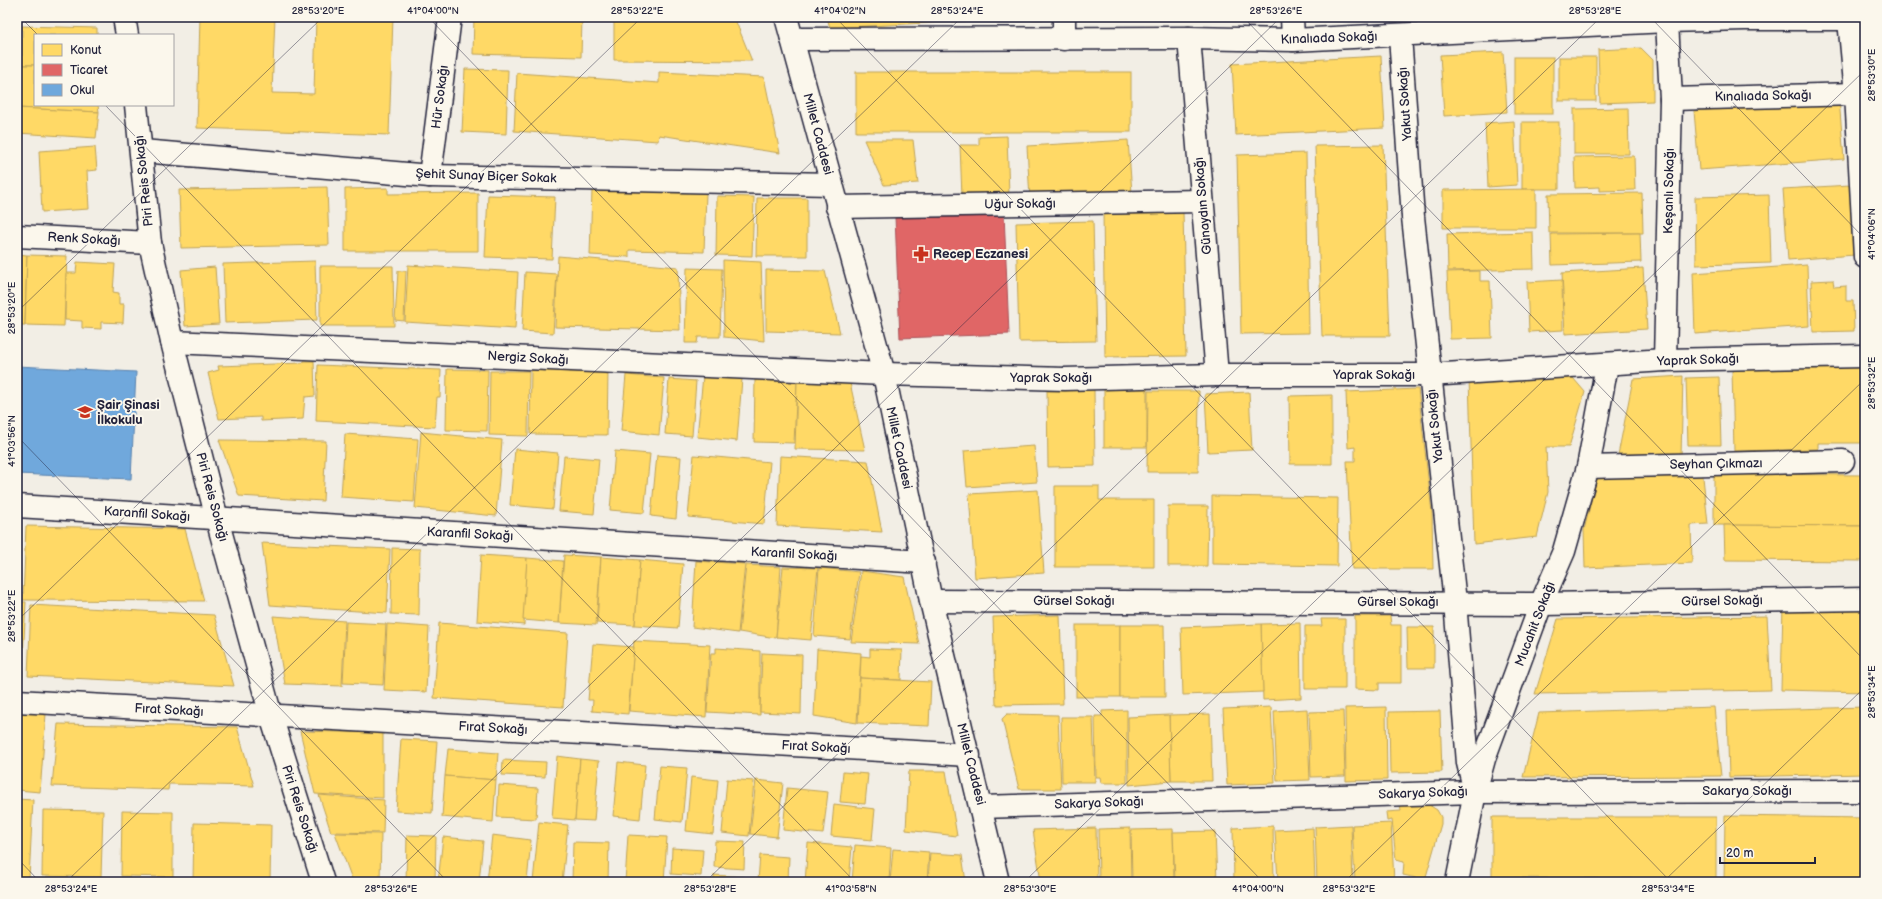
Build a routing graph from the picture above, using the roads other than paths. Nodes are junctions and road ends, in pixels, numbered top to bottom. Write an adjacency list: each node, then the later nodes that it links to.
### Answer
1 (124, 17): 10 (street)
2 (450, 17): 20 (street, Hür Sokağı)
3 (786, 17): 14 (street, Millet Caddesi)
4 (1064, 17): 12 (street)
5 (1292, 17): 15 (street)
6 (1745, 18): 7 (street, Kınalıada Sokağı); 8 (street, Kınalıada Sokağı)
7 (1857, 20): 16 (street)
8 (1667, 21): 9 (street, Kınalıada Sokağı); 17 (street, Keşanlı Sokağı)
9 (1522, 23): 11 (street, Kınalıada Sokağı)
10 (127, 34)
11 (1400, 36): 15 (street, Kınalıada Sokağı); 33 (street, Yakut Sokağı)
12 (1064, 38): 13 (street, Kınalıada Sokağı); 14 (street, Kınalıada Sokağı)
13 (1189, 38): 15 (street, Kınalıada Sokağı); 22 (street, Günaydın Sokağı)
14 (792, 39): 21 (street, Millet Caddesi)
15 (1293, 40)
16 (1856, 94): 17 (street, Kınalıada Sokağı); 26 (street)
17 (1670, 99): 29 (street, Keşanlı Sokağı)
18 (136, 106): 19 (street, Piri Reis Sokağı)
19 (142, 151): 20 (street, Şehit Sunay Biçer Sokak); 25 (street, Piri Reis Sokağı)
20 (430, 176): 21 (street, Şehit Sunay Biçer Sokak)
21 (831, 184): 23 (street, Millet Caddesi)
22 (1202, 201): 23 (street, Uğur Sokağı); 32 (street, Günaydın Sokağı)
23 (838, 207): 31 (street, Millet Caddesi)
24 (17, 236): 25 (street, Renk Sokağı)
25 (150, 243): 27 (street, Piri Reis Sokağı)
26 (1865, 257)
27 (172, 342): 31 (street, Nergiz Sokağı); 37 (street, Piri Reis Sokağı)
28 (1865, 356): 29 (street, Yaprak Sokağı)
29 (1665, 360): 30 (street, Yaprak Sokağı)
30 (1607, 365): 33 (street, Yaprak Sokağı); 35 (street, Mucahit Sokağı)
31 (884, 374): 32 (street, Yaprak Sokağı); 38 (street, Millet Caddesi)
32 (1217, 375): 33 (street, Yaprak Sokağı)
33 (1430, 375): 41 (street, Yakut Sokağı)
34 (1843, 461): 35 (street, Seyhan Çıkmazı)
35 (1588, 467): 42 (street, Mucahit Sokağı)
36 (17, 506): 37 (street, Karanfil Sokağı)
37 (217, 519): 38 (street, Karanfil Sokağı); 44 (street, Piri Reis Sokağı)
38 (924, 562): 40 (street, Millet Caddesi)
39 (1865, 599): 42 (street, Gürsel Sokağı)
40 (931, 601): 41 (street, Gürsel Sokağı); 45 (street, Millet Caddesi)
41 (1455, 602): 42 (street, Gürsel Sokağı); 47 (street, Yakut Sokağı)
42 (1541, 604): 47 (street, Mucahit Sokağı)
43 (17, 701): 44 (street, Fırat Sokağı)
44 (271, 716): 45 (street, Fırat Sokağı); 49 (street, Piri Reis Sokağı)
45 (969, 756): 48 (street, Millet Caddesi)
46 (1865, 791): 47 (street, Sakarya Sokağı)
47 (1475, 792): 48 (street, Sakarya Sokağı); 51 (street, Mucahit Sokağı)
48 (981, 807): 50 (street, Millet Caddesi)
49 (324, 882)
50 (998, 882)
51 (1456, 882)

